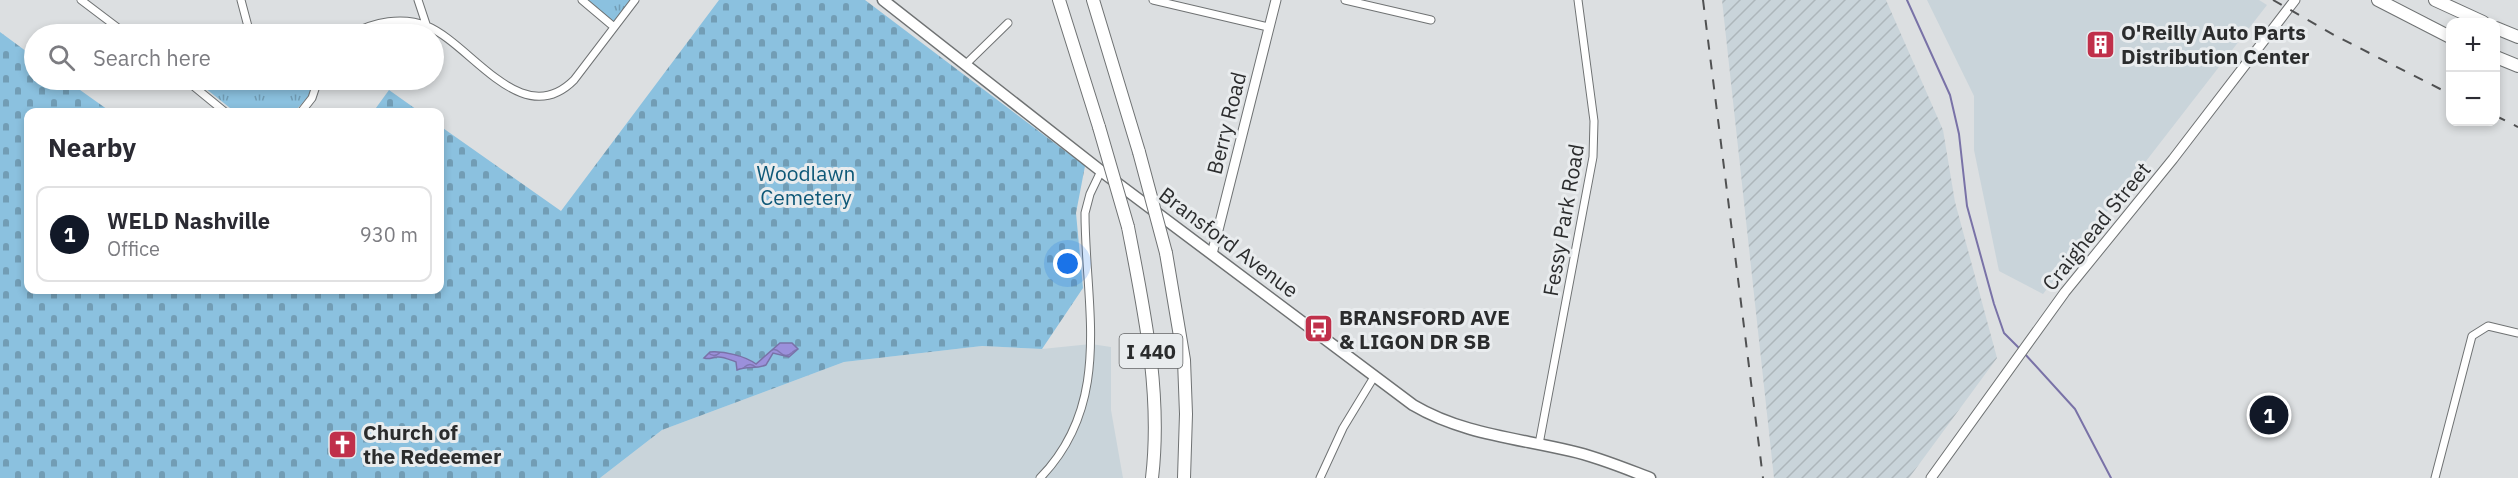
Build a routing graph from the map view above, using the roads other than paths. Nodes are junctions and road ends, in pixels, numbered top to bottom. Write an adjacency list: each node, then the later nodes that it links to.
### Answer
1 (81, 0): 19 (street)
2 (241, 0): 20 (street)
3 (418, 0): 23 (street)
4 (582, 0): 24 (street)
5 (634, 0): 24 (street)
6 (883, 0): 31 (main road, Bransford Avenue)
7 (1059, 0): 43 (highway, I 440, bridge)
8 (1093, 0): 44 (highway, I 440, bridge)
9 (1153, 0): 25 (street)
10 (1276, 0): 25 (street, Berry Road)
11 (1345, 0): 17 (street)
12 (1578, 0): 41 (street, Fessy Park Road)
13 (2295, 0): 47 (street, Craighead Street)
14 (2378, 0): 27 (highway)
15 (2435, 0): 16 (highway)
16 (2473, 18)
17 (1431, 20)
18 (1008, 23): 31 (street)
19 (113, 24)
20 (247, 24)
21 (379, 24): 22 (street)
22 (418, 24)
23 (427, 24)
24 (614, 27): 29 (street)
25 (1268, 27): 38 (street, Berry Road)
26 (2500, 30): 28 (highway)
27 (2446, 34)
28 (2518, 37)
29 (444, 39)
30 (2500, 59): 32 (highway)
31 (966, 64): 37 (main road, Bransford Avenue)
32 (2518, 66)
33 (198, 90): 35 (street)
34 (315, 90): 36 (street)
35 (220, 108)
36 (304, 108)
37 (1101, 171): 38 (main road, Bransford Avenue); 42 (street)
38 (1212, 254): 40 (main road, Bransford Avenue)
39 (2518, 333): 48 (street)
40 (1374, 377): 41 (main road, Bransford Avenue); 45 (street)
41 (1539, 444): 46 (main road, Bransford Avenue)
42 (1040, 478)
43 (1152, 478)
44 (1184, 478)
45 (1320, 478)
46 (1650, 478)
47 (1931, 478)
48 (2435, 478)

